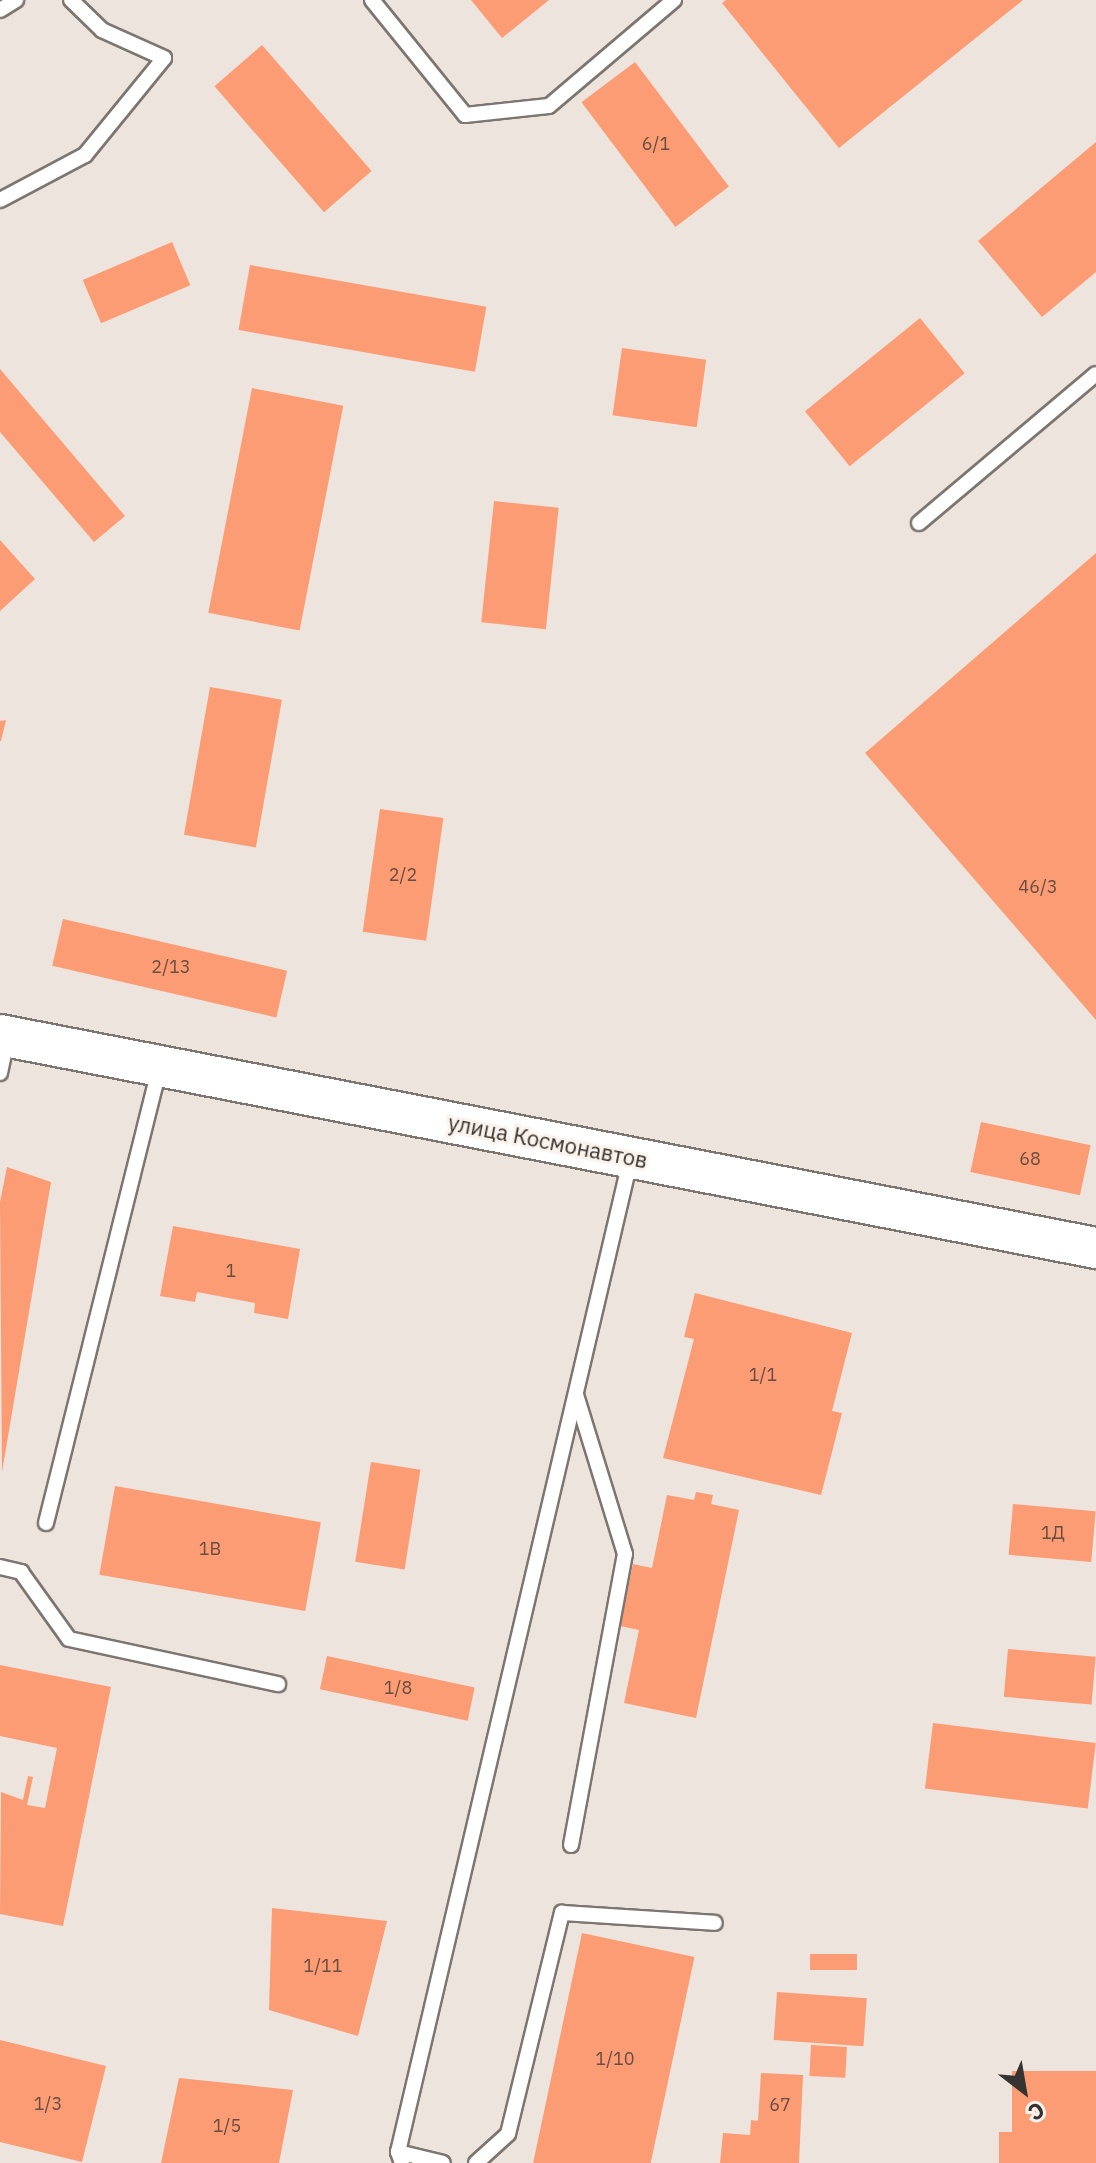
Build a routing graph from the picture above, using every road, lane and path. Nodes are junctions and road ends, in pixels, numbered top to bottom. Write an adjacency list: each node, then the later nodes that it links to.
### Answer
1 (16, 0): 5 (lane)
2 (71, 0): 6 (lane)
3 (372, 0): 4 (lane)
4 (674, 0)
5 (0, 10)
6 (0, 200)
7 (1096, 374): 8 (lane)
8 (919, 523)
9 (3, 1048): 10 (main road, улица Космонавтов)
10 (160, 1064): 11 (main road, улица Космонавтов); 14 (lane)
11 (631, 1157): 12 (main road, улица Космонавтов); 13 (lane)
12 (1096, 1248)
13 (575, 1394): 17 (lane); 19 (lane)
14 (46, 1523)
15 (0, 1567): 16 (lane)
16 (278, 1684)
17 (571, 1845)
18 (715, 1923): 21 (lane)
19 (400, 2157): 20 (lane)
20 (443, 2163)
21 (476, 2163)

